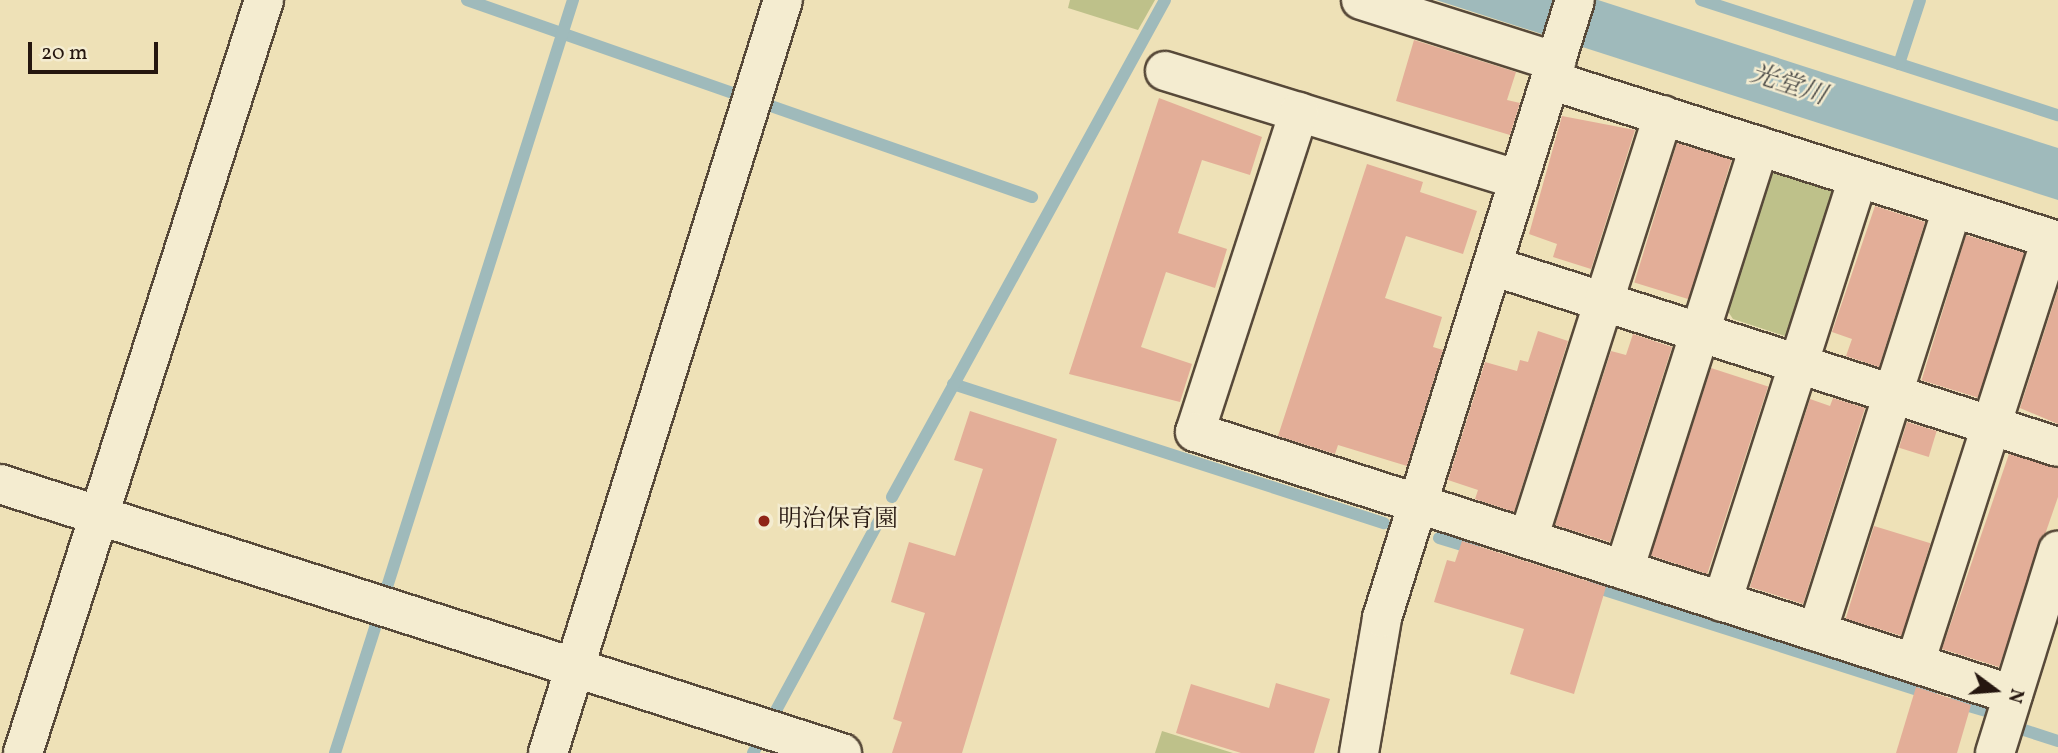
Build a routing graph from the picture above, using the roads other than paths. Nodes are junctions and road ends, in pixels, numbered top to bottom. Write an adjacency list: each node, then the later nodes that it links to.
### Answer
1 (264, 0): 23 (street)
2 (783, 0): 30 (street)
3 (1361, 0): 6 (street)
4 (1575, 0): 6 (street)
5 (1165, 71): 7 (street)
6 (1553, 71): 8 (street); 11 (street)
7 (1299, 112): 11 (street); 22 (street)
8 (1663, 116): 9 (street); 15 (street)
9 (1759, 146): 10 (street); 16 (street)
10 (1858, 178): 12 (street); 17 (street)
11 (1519, 180): 14 (street)
12 (1952, 208): 13 (street); 18 (street)
13 (2054, 240): 19 (street)
14 (1492, 266): 15 (street); 22 (street)
15 (1603, 301): 16 (street); 24 (street)
16 (1700, 332): 17 (street); 26 (street)
17 (1799, 364): 18 (street); 27 (street)
18 (1892, 394): 19 (street); 28 (street)
19 (1991, 425): 20 (street); 29 (street)
20 (2058, 447)
21 (0, 484): 23 (street)
22 (1417, 504): 24 (street); 35 (street)
23 (99, 516): 30 (street); 32 (street)
24 (1528, 539): 26 (street)
25 (2058, 551): 31 (street)
26 (1624, 570): 27 (street)
27 (1722, 602): 28 (street)
28 (1817, 632): 29 (street)
29 (1915, 663): 31 (street)
30 (575, 669): 33 (street); 34 (street)
31 (2013, 695): 36 (street)
32 (23, 753)
33 (548, 753)
34 (842, 753)
35 (1359, 753)
36 (1995, 753)

